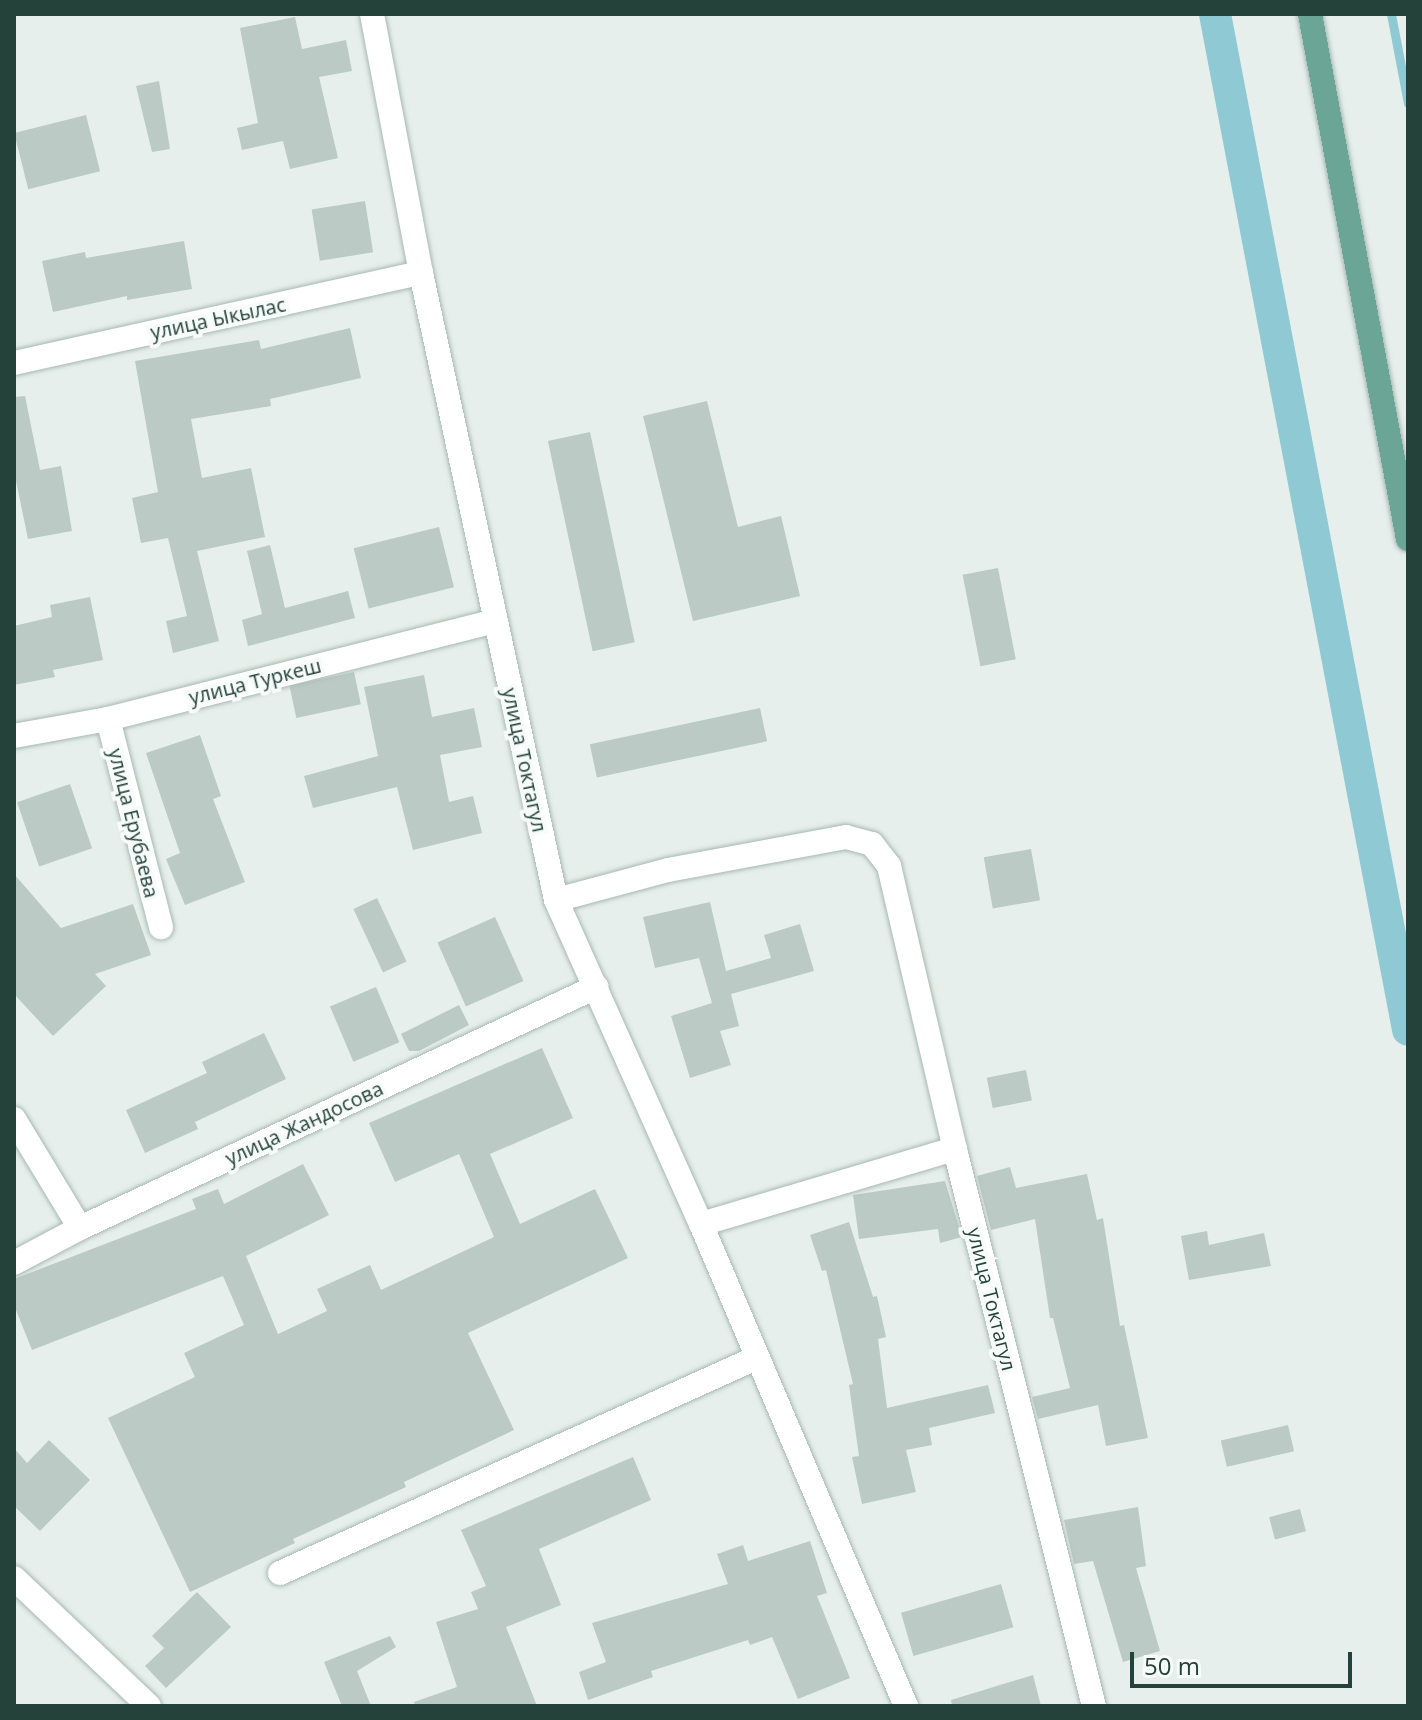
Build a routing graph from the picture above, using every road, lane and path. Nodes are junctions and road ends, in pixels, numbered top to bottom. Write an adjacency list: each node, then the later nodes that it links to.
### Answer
1 (372, 14): 3 (street, улица Токтагул)
2 (1310, 14): 5 (main road)
3 (421, 273): 4 (street, улица Ыкылас); 6 (street, улица Токтагул)
4 (14, 363)
5 (1408, 539)
6 (495, 621): 7 (street, улица Туркеш); 9 (street, улица Токтагул)
7 (108, 719): 8 (street, улица Туркеш); 10 (street, улица Ерубаева)
8 (14, 736)
9 (556, 900): 11 (street, улица Токтагул); 13 (street, улица Токтагул)
10 (161, 927)
11 (596, 987): 14 (street, улица Токтагул); 15 (street, улица Жандосова)
12 (14, 1119): 15 (street)
13 (955, 1149): 14 (street); 22 (street, улица Токтагул)
14 (701, 1224): 17 (street, улица Токтагул)
15 (80, 1228): 16 (street, улица Жандосова)
16 (14, 1263)
17 (756, 1358): 18 (street); 21 (street, улица Токтагул)
18 (280, 1573)
19 (14, 1578): 20 (street)
20 (149, 1706)
21 (906, 1706)
22 (1094, 1706)

